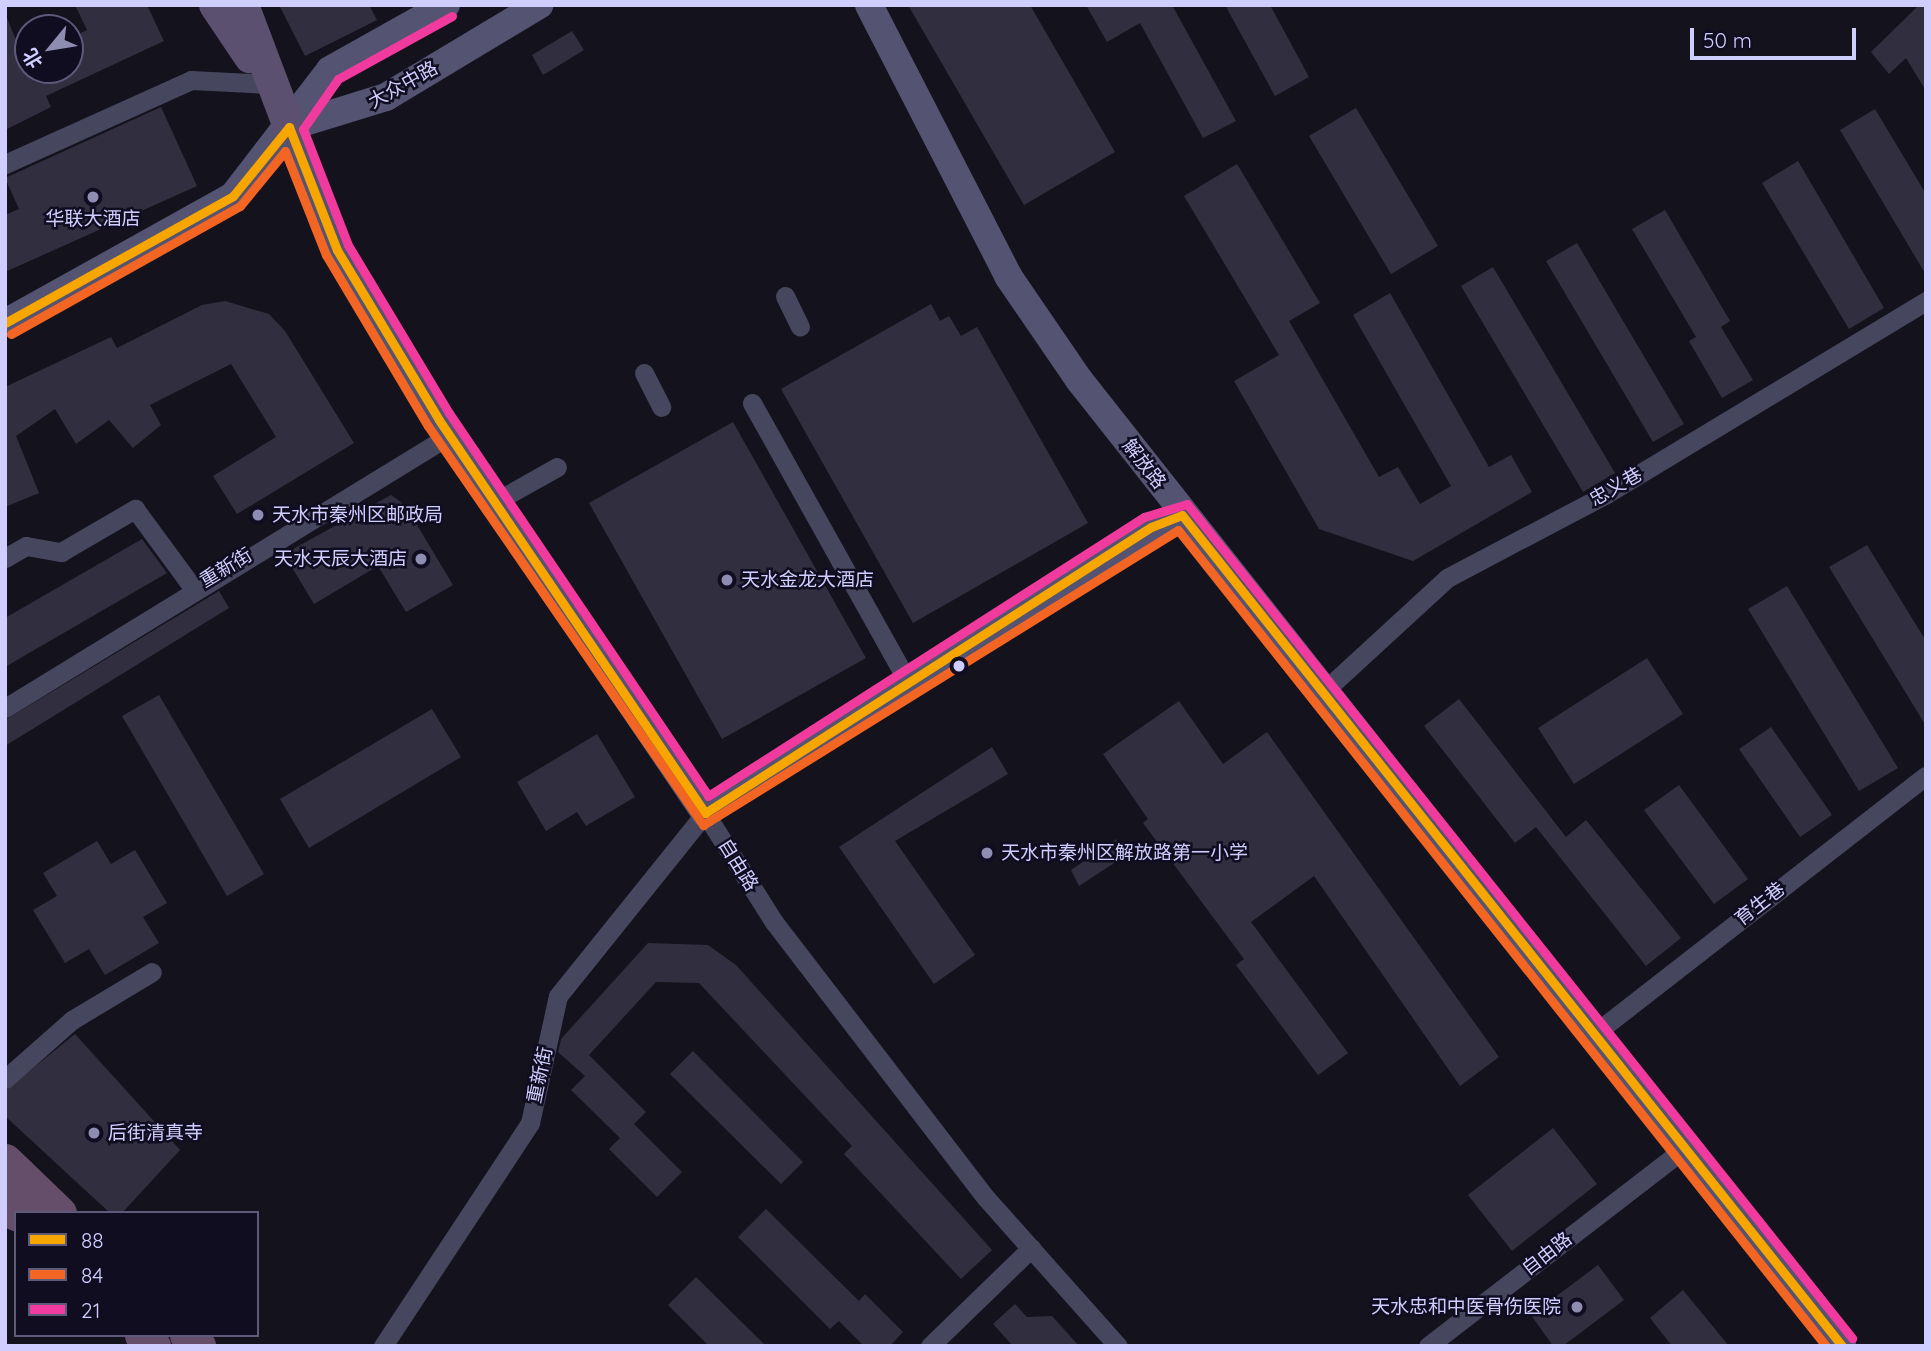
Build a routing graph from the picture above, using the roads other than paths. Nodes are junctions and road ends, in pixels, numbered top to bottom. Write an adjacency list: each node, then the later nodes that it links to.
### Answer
1 (215, 5): 6 (main road)
2 (243, 5): 6 (main road)
3 (446, 5): 7 (main road)
4 (539, 5): 7 (main road, 大众中路)
5 (869, 5): 19 (main road, 解放路)
6 (268, 84): 7 (main road); 8 (street)
7 (289, 127): 11 (main road); 16 (main road, 自由路)
8 (5, 164)
9 (785, 296): 12 (street)
10 (1926, 301): 23 (street, 忠义巷)
11 (5, 323)
12 (800, 327)
13 (644, 373): 15 (street)
14 (752, 403): 22 (street)
15 (662, 407)
16 (450, 435): 18 (main road, 自由路); 21 (street, 重新街)
17 (557, 467): 18 (street)
18 (495, 502): 26 (main road, 自由路)
19 (1182, 515): 22 (main road); 23 (main road, 解放路)
20 (5, 558): 21 (street)
21 (193, 588): 24 (street, 重新街)
22 (907, 680): 26 (main road)
23 (1322, 693): 28 (main road, 解放路)
24 (5, 708)
25 (1926, 776): 28 (street, 育生巷)
26 (705, 813): 33 (street, 自由路); 34 (street, 重新街)
27 (152, 971): 29 (street)
28 (1594, 1034): 30 (main road, 解放路)
29 (5, 1079)
30 (1685, 1148): 37 (street, 自由路); 38 (main road, 解放路)
31 (5, 1161): 32 (highway)
32 (58, 1211)
33 (1031, 1248): 35 (street); 36 (street, 自由路)
34 (383, 1346)
35 (930, 1346)
36 (1118, 1346)
37 (1428, 1346)
38 (1842, 1346)

